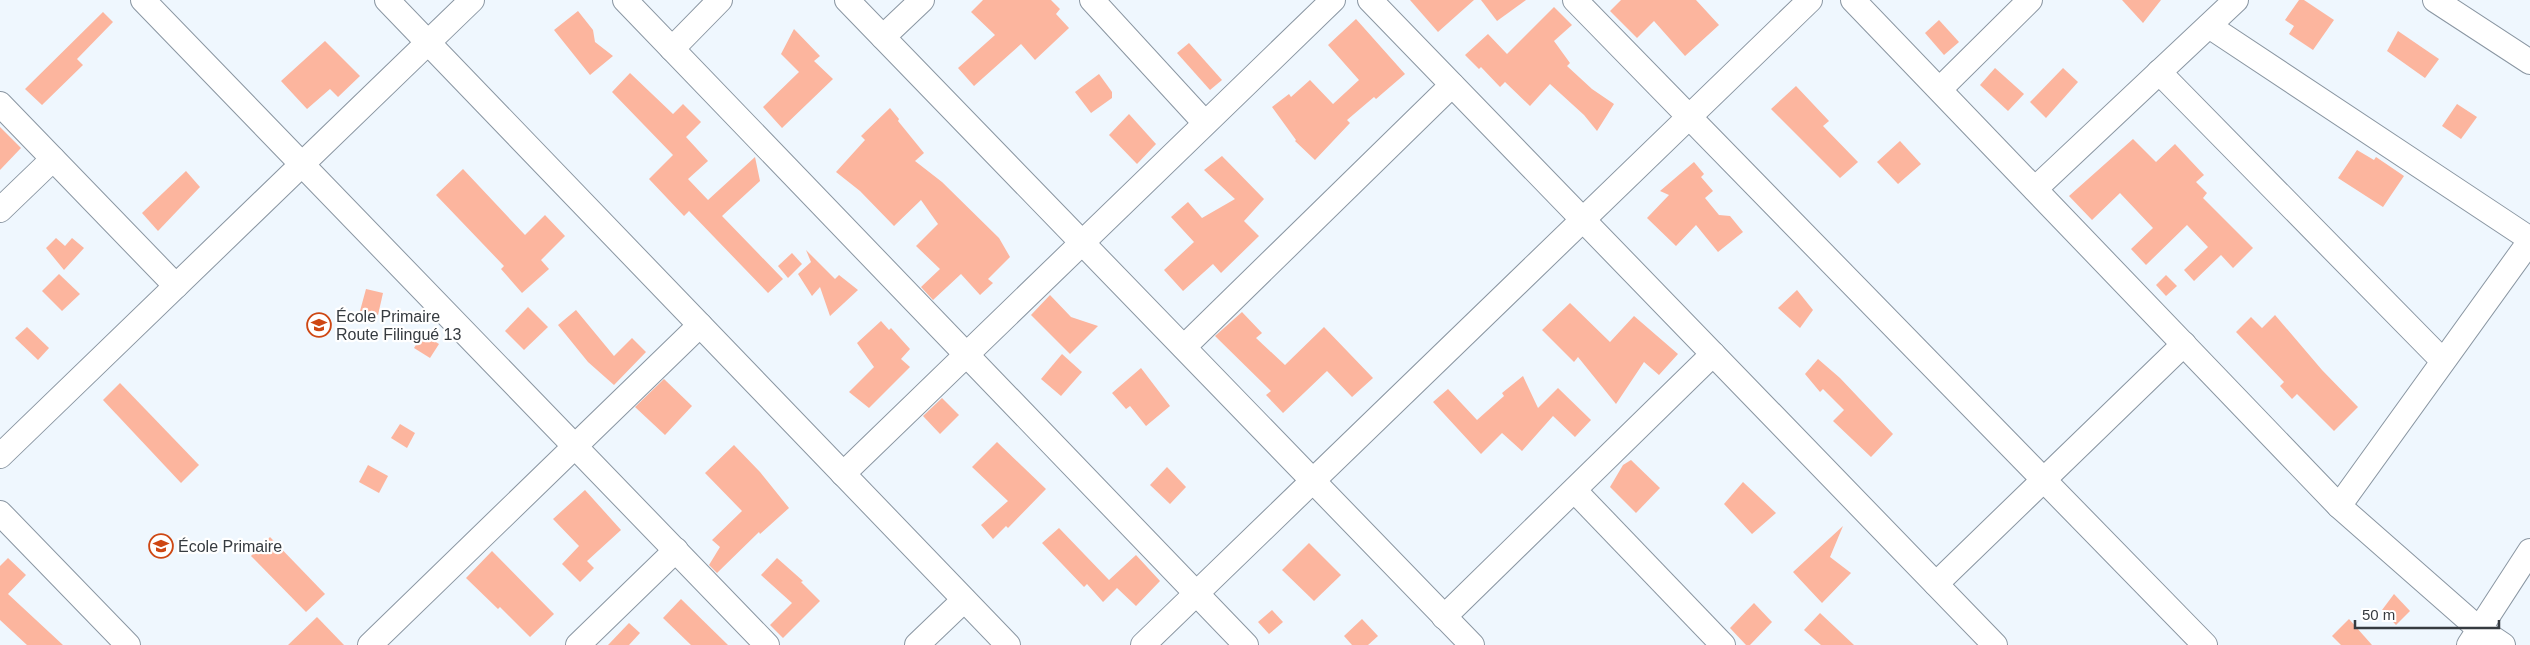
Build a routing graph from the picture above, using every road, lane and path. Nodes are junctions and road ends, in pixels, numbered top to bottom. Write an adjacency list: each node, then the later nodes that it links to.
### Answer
1 (144, 0): 29 (street)
2 (387, 0): 19 (street)
3 (472, 0): 19 (street)
4 (625, 0): 20 (street)
5 (720, 0): 20 (street)
6 (847, 0): 18 (street)
7 (922, 0): 18 (street)
8 (1092, 0): 27 (street)
9 (1333, 0): 27 (street)
10 (1370, 0): 23 (street)
11 (1575, 0): 26 (street)
12 (1810, 0): 26 (street)
13 (1853, 0): 24 (street)
14 (2030, 0): 24 (street)
15 (2236, 0): 17 (street)
16 (2435, 0): 21 (street)
17 (2209, 26): 22 (street); 33 (street)
18 (883, 37): 34 (street)
19 (428, 43): 29 (street); 36 (street)
20 (672, 48): 39 (street)
21 (2530, 62)
22 (2159, 72): 30 (street); 41 (street)
23 (1452, 84): 32 (street); 38 (street)
24 (1940, 89): 30 (street)
25 (0, 104): 28 (street)
26 (1689, 117): 32 (street); 45 (street)
27 (1205, 123): 34 (street)
28 (53, 159): 31 (street); 35 (street)
29 (302, 164): 35 (street); 42 (street)
30 (2035, 189): 37 (street)
31 (0, 210)
32 (1583, 220): 40 (street); 46 (street)
33 (2530, 240): 41 (street)
34 (1082, 242): 38 (street); 39 (street)
35 (176, 286): 43 (street)
36 (700, 325): 42 (street); 44 (street)
37 (2184, 344): 45 (street); 48 (street)
38 (1184, 347): 46 (street)
39 (966, 354): 44 (street); 53 (street)
40 (1713, 354): 47 (street); 52 (street)
41 (2443, 361): 48 (street)
42 (575, 446): 50 (street); 59 (street)
43 (0, 456)
44 (843, 474): 54 (street)
45 (2043, 480): 52 (street); 68 (street)
46 (1313, 481): 53 (street); 55 (street)
47 (1575, 491): 55 (street); 66 (street)
48 (2339, 506): 56 (street)
49 (0, 513): 58 (street)
50 (676, 550): 60 (street); 61 (street)
51 (2530, 552): 56 (street)
52 (1936, 584): 67 (street)
53 (1196, 594): 64 (street); 65 (street)
54 (964, 600): 62 (street); 63 (street)
55 (1444, 617): 57 (street)
56 (2474, 637): 69 (street)
57 (1461, 641)
58 (128, 645)
59 (370, 645)
60 (578, 645)
61 (767, 645)
62 (917, 645)
63 (1008, 645)
64 (1143, 645)
65 (1246, 645)
66 (1724, 645)
67 (1995, 645)
68 (2205, 645)
69 (2503, 645)

